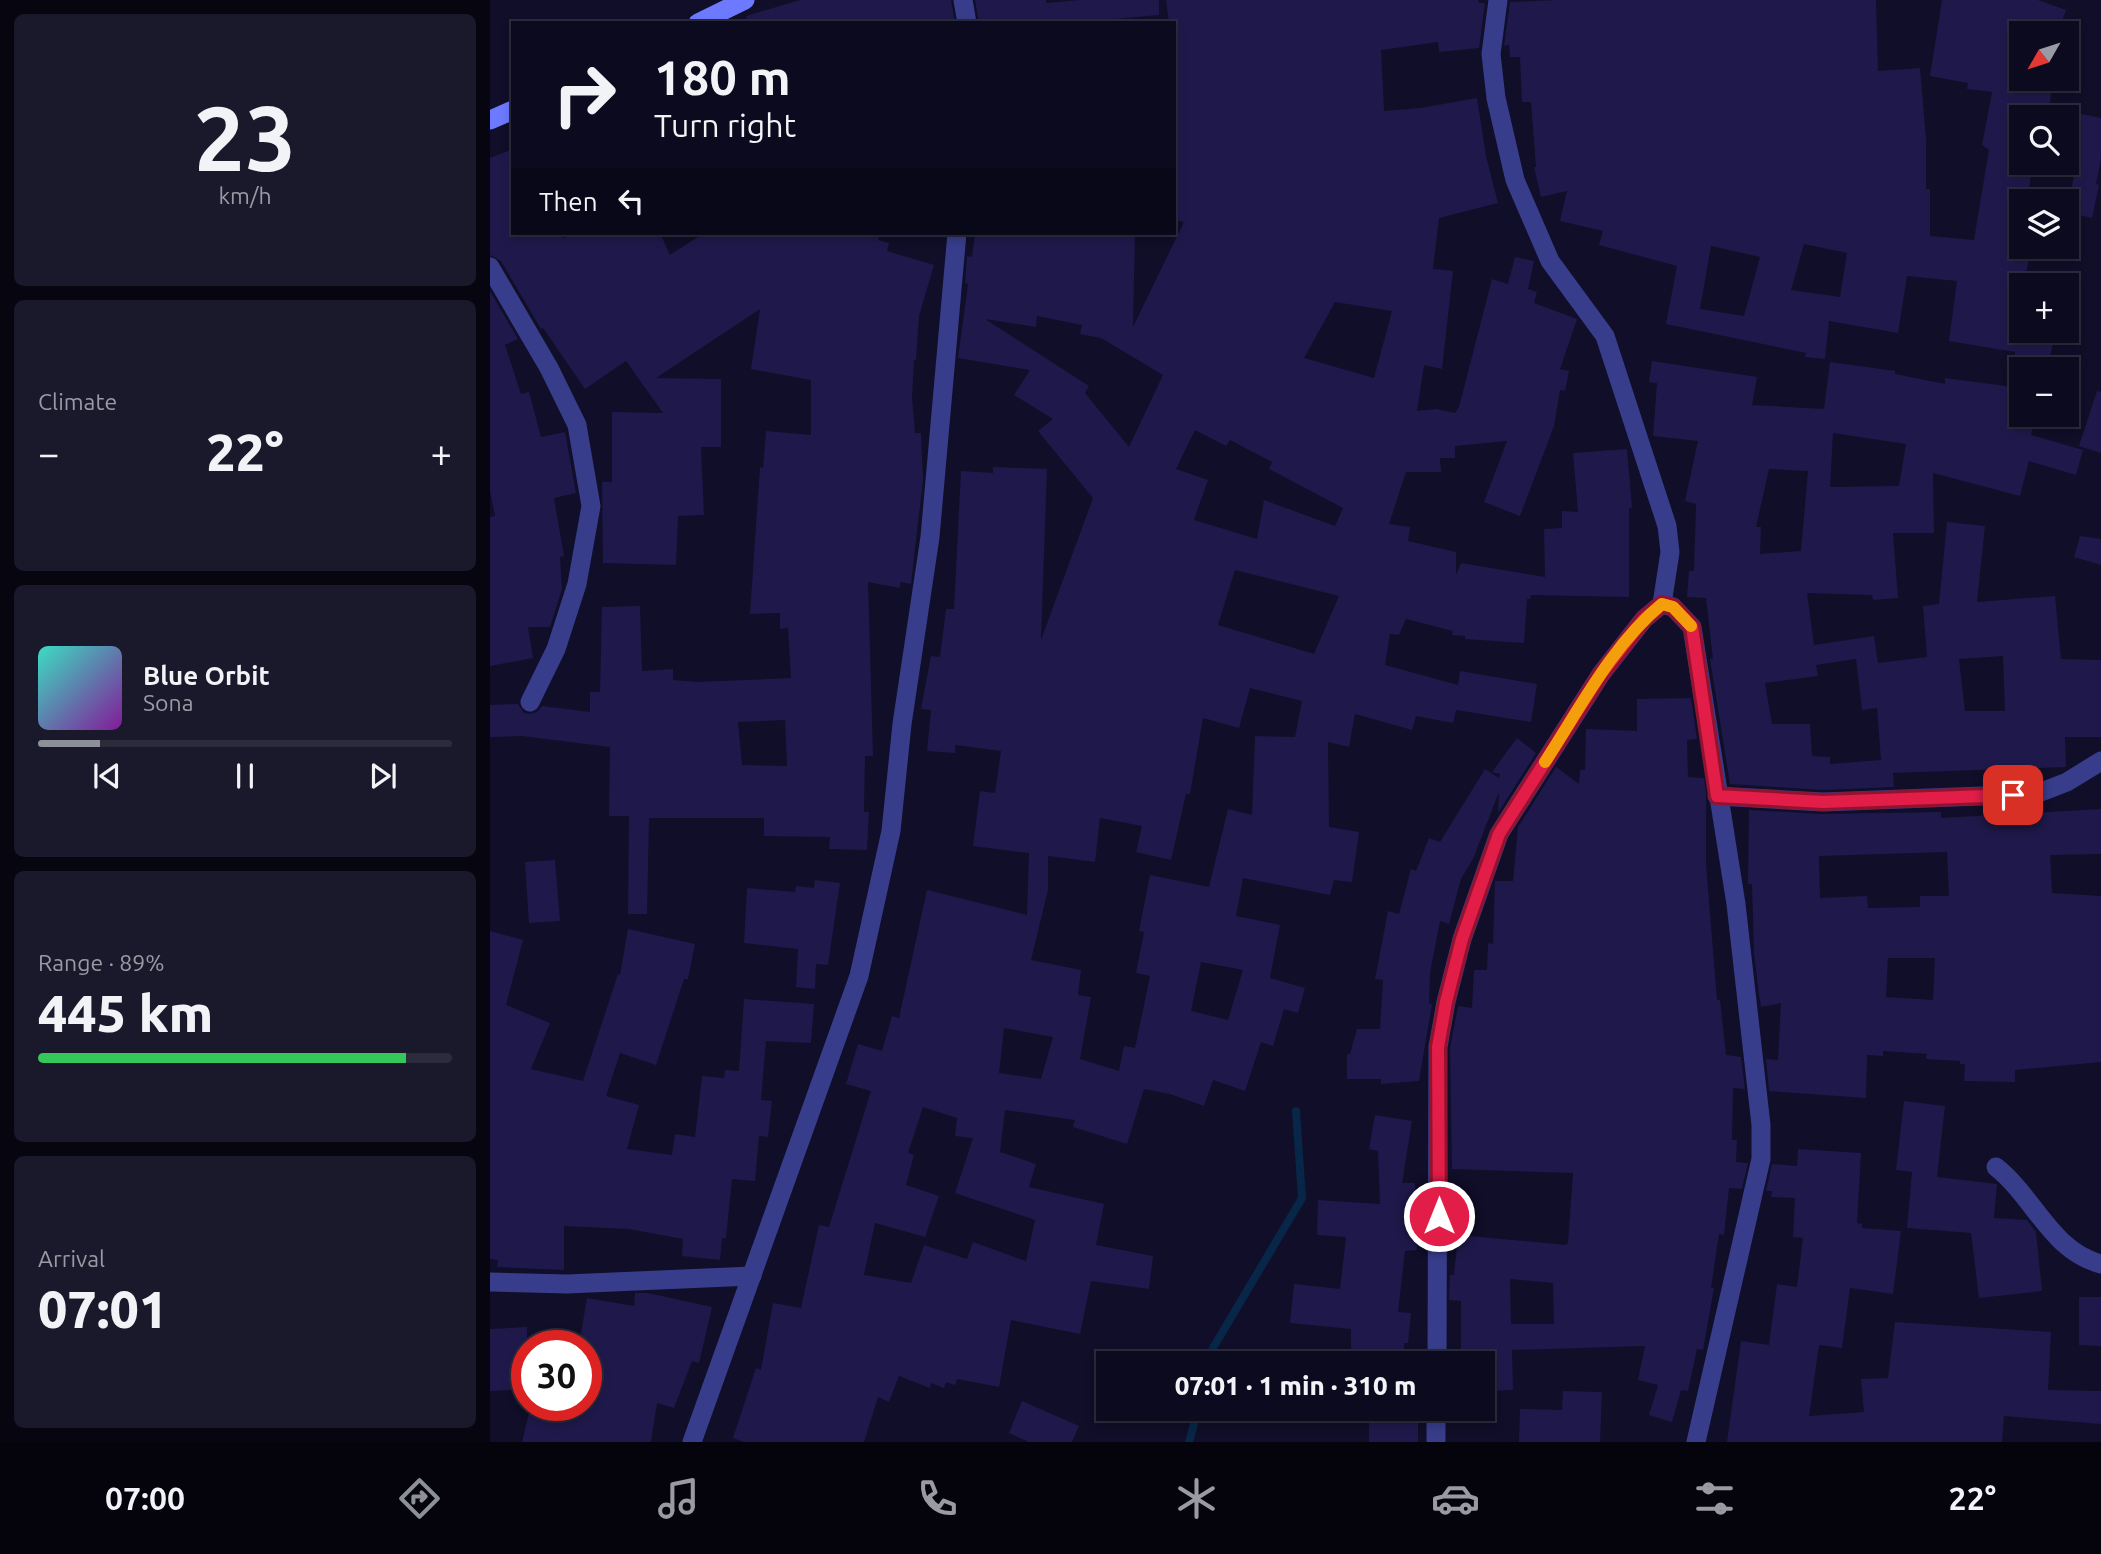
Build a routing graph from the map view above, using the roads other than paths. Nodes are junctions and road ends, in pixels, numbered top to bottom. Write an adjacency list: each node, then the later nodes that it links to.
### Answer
1 (745, 0): 4 (main road)
2 (963, 0): 5 (street)
3 (1497, 0): 10 (street)
4 (702, 21)
5 (967, 21)
6 (511, 111): 7 (main road)
7 (490, 120)
8 (957, 235): 16 (street)
9 (490, 267): 11 (street)
10 (1662, 604): 13 (street); 18 (street)
11 (530, 702)
12 (2101, 761): 13 (street)
13 (1717, 796): 22 (street)
14 (1996, 1167): 15 (street)
15 (2101, 1264)
16 (752, 1276): 17 (street); 20 (street)
17 (490, 1282)
18 (1437, 1351)
19 (1436, 1421): 21 (street)
20 (692, 1442)
21 (1436, 1442)
22 (1696, 1442)

